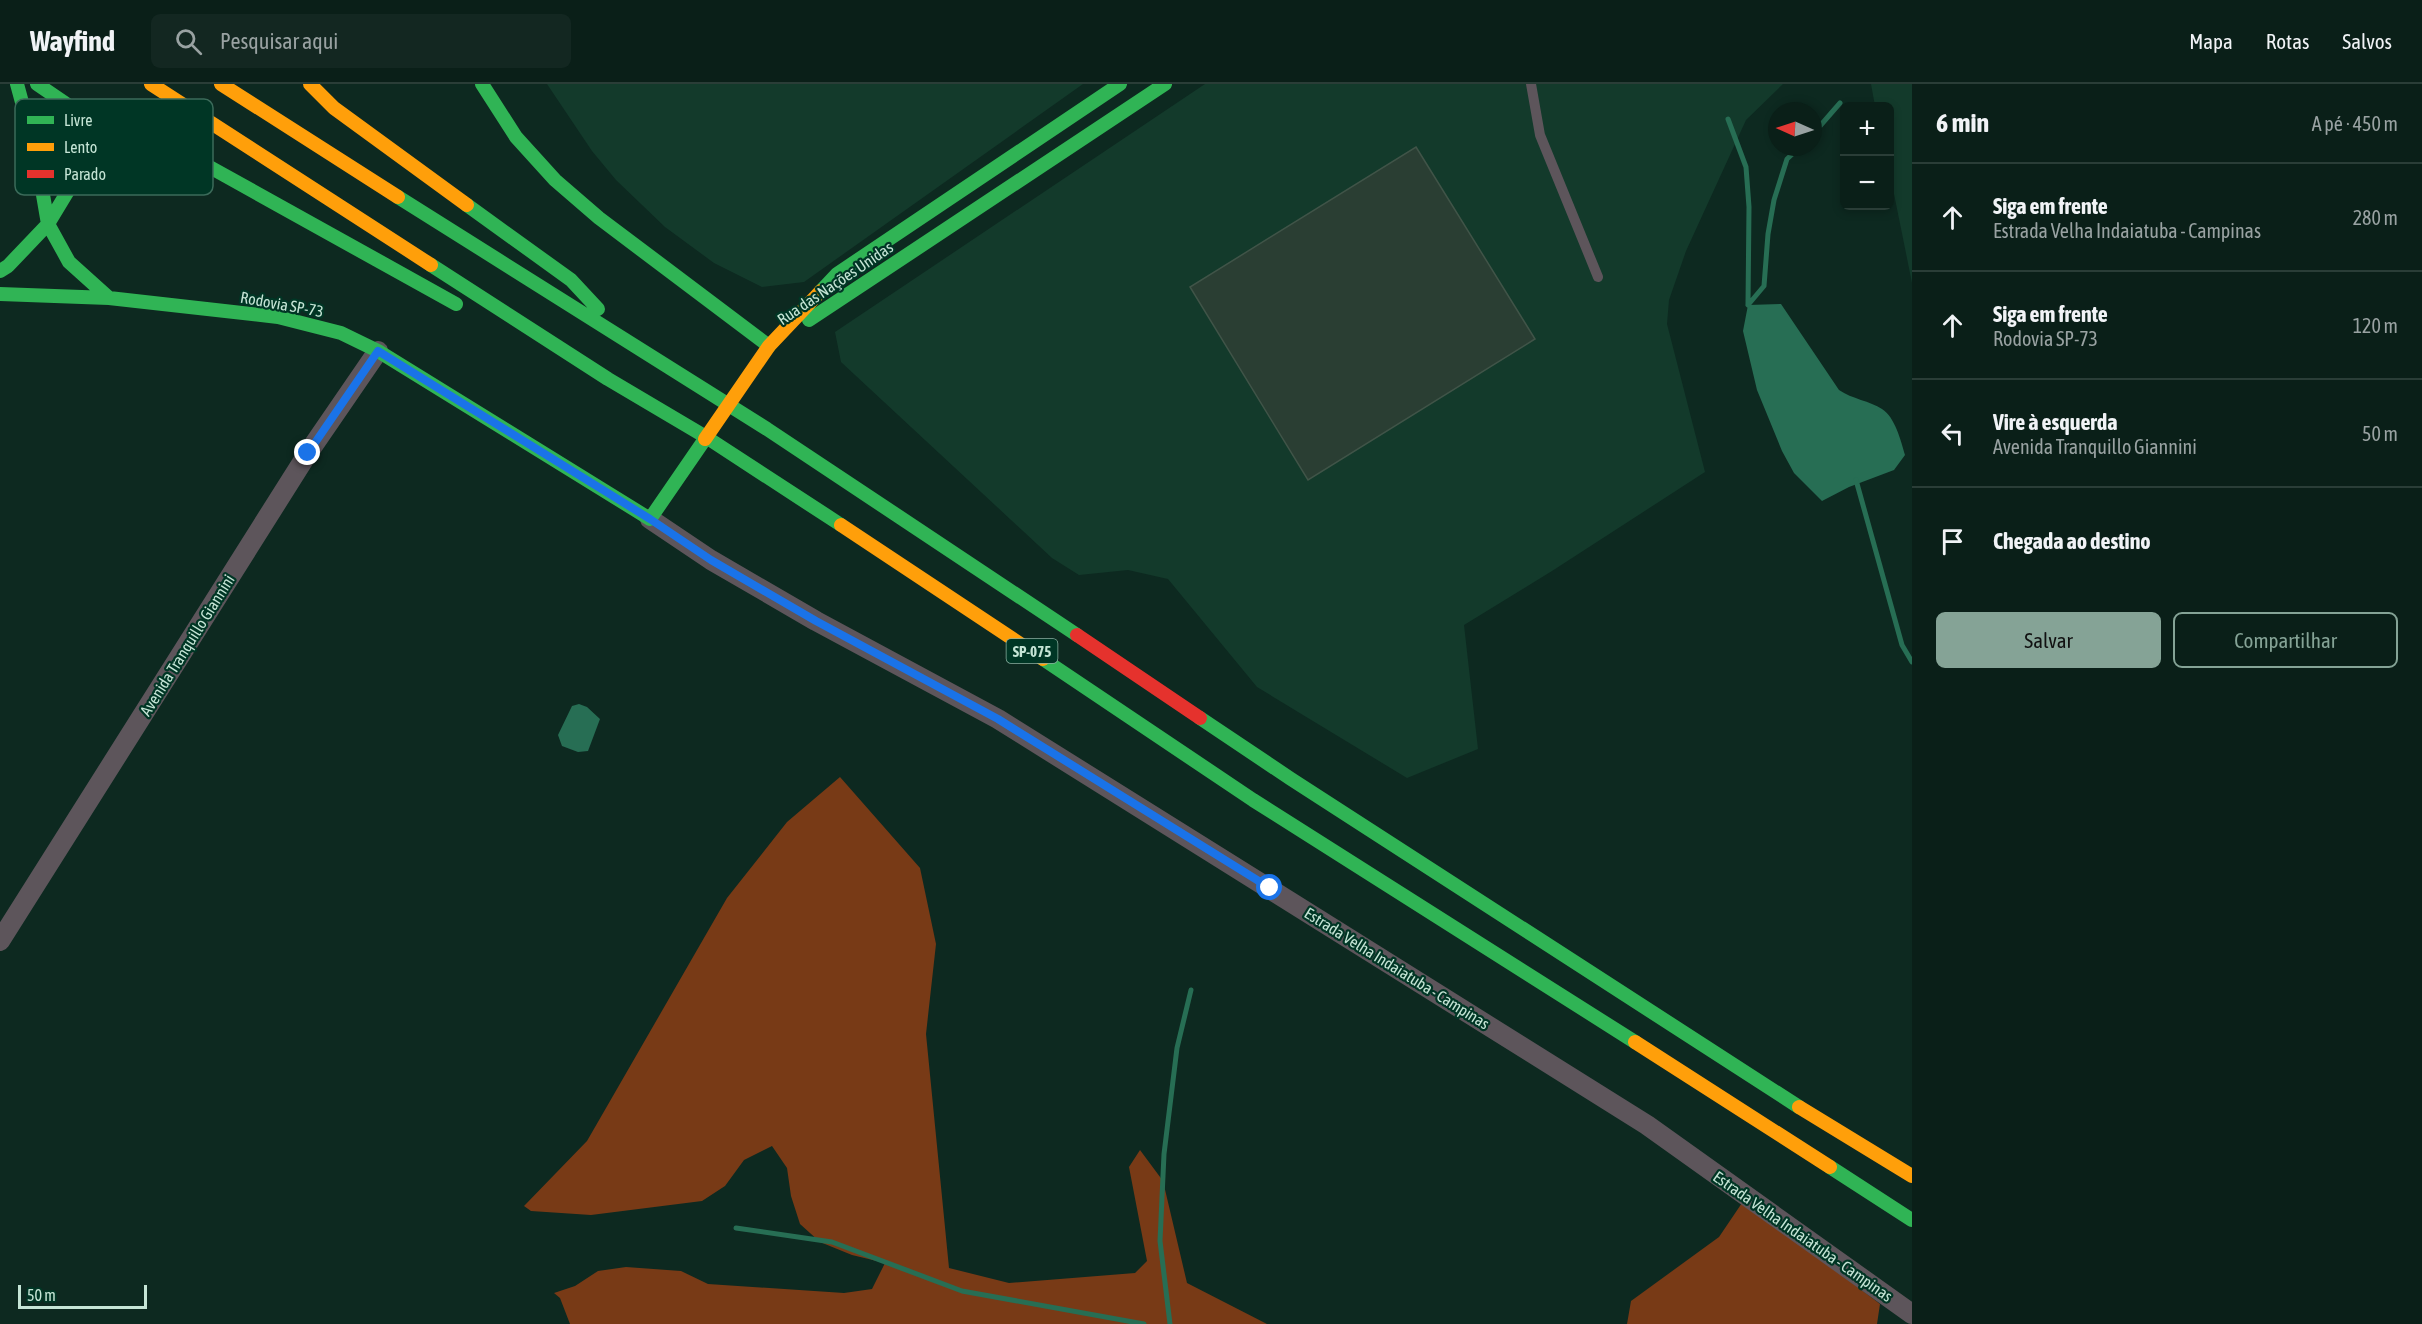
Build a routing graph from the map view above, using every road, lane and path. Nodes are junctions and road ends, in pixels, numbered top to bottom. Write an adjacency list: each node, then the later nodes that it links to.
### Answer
1 (17, 84): 10 (main road)
2 (37, 84): 11 (main road)
3 (151, 84): 12 (main road, SP-075)
4 (221, 84): 24 (main road, SP-075)
5 (310, 84): 24 (main road)
6 (482, 84): 25 (main road)
7 (1120, 84): 25 (main road, Rua das Nações Unidas)
8 (1165, 84): 25 (main road, Rua das Nações Unidas)
9 (1532, 84): 19 (lane)
10 (21, 99)
11 (58, 99)
12 (174, 99)
13 (213, 124): 27 (main road, SP-075)
14 (213, 169): 22 (main road)
15 (43, 195): 17 (main road)
16 (66, 195): 17 (main road)
17 (48, 224): 18 (main road); 21 (main road)
18 (0, 271)
19 (1598, 277)
20 (0, 294): 21 (main road, Rodovia SP-73)
21 (110, 298): 26 (main road, Rodovia SP-73)
22 (470, 310)
23 (491, 321): 27 (main road)
24 (627, 342): 30 (main road, SP-075)
25 (769, 346): 28 (main road)
26 (378, 351): 28 (main road, Rodovia SP-73); 29 (street, Avenida Tranquillo Giannini)
27 (608, 379): 31 (main road, SP-075)
28 (650, 519): 32 (street, Estrada Velha Indaiatuba - Campinas)
29 (0, 941)
30 (1912, 1176)
31 (1912, 1220)
32 (1912, 1314)

